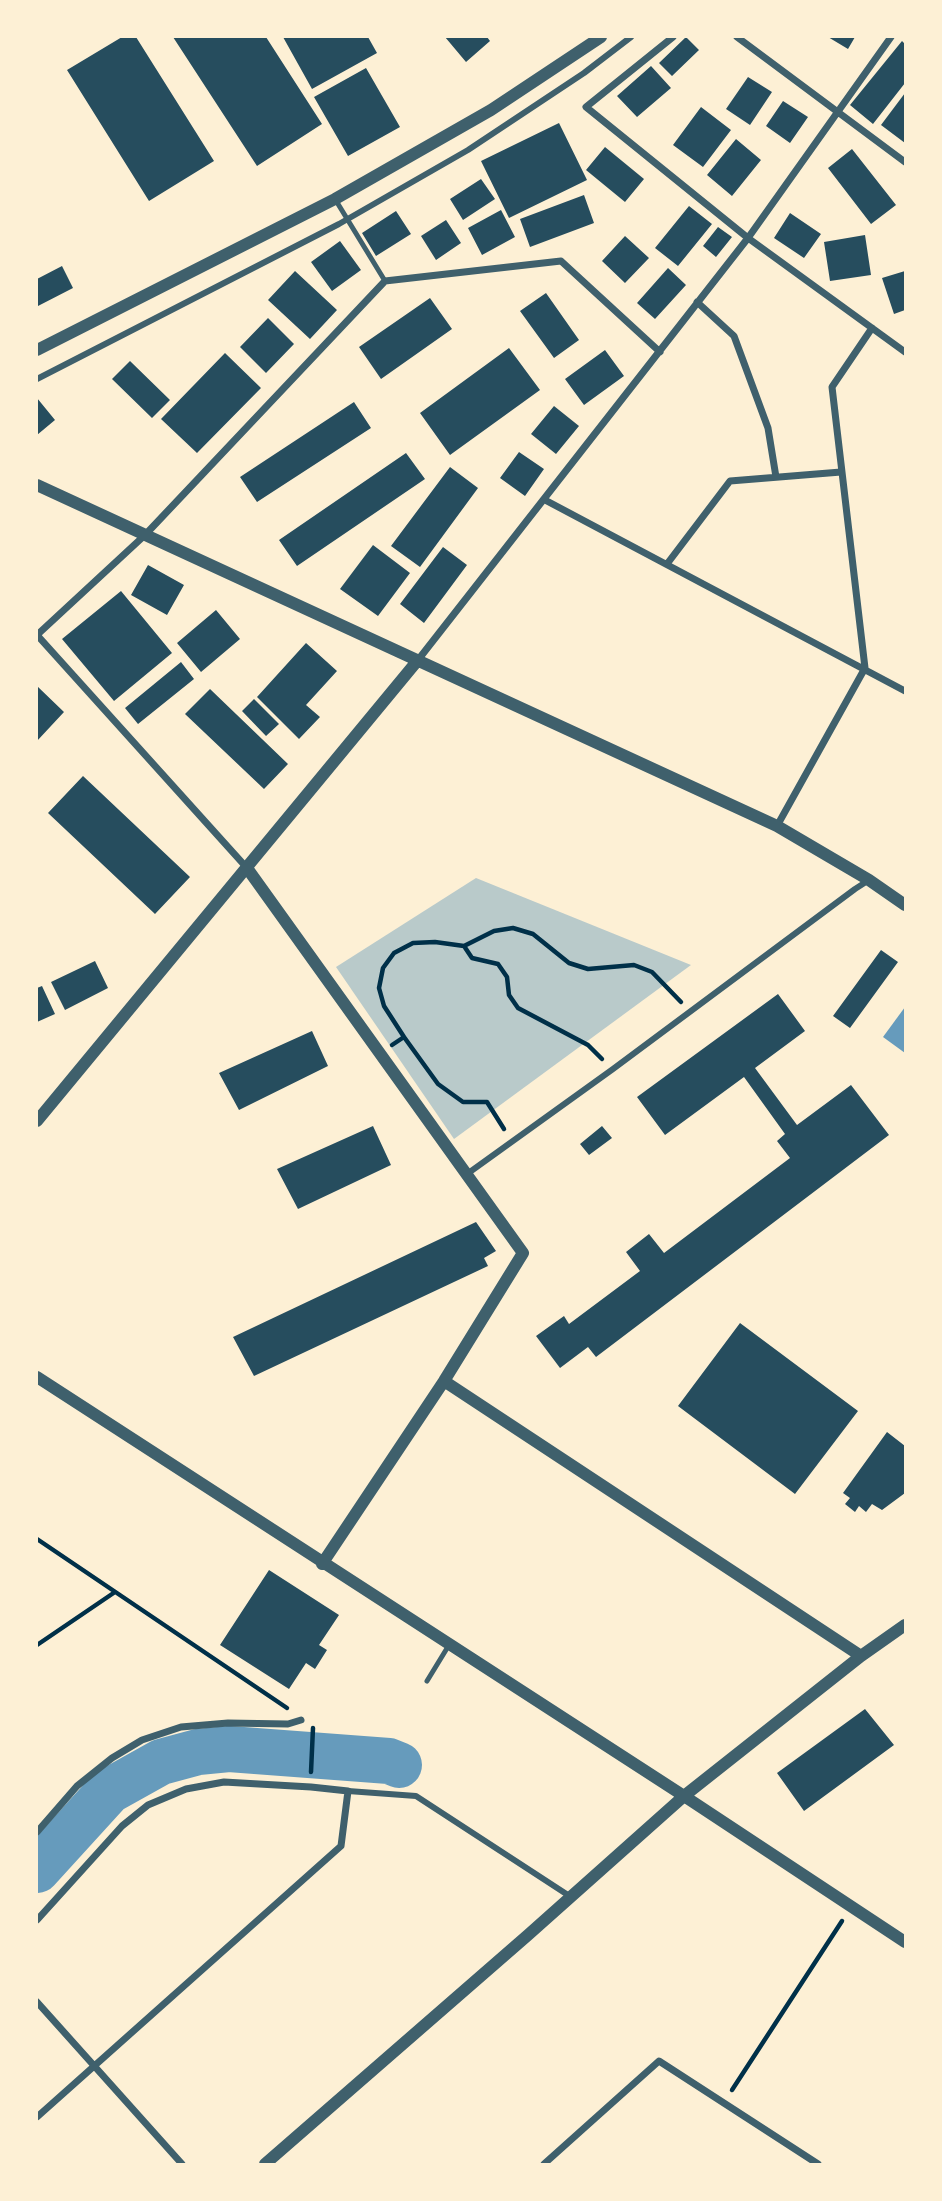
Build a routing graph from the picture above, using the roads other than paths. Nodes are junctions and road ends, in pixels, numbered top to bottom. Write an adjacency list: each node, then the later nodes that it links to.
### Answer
1 (631, 37): 9 (street)
2 (673, 37): 10 (street)
3 (737, 37): 6 (street)
4 (891, 37): 6 (street)
5 (594, 38): 8 (street)
6 (837, 111): 7 (street); 10 (street)
7 (905, 162)
8 (335, 199): 9 (lane); 14 (street)
9 (347, 219): 11 (lane); 17 (street)
10 (748, 238): 12 (street); 13 (street)
11 (385, 281): 15 (street); 22 (street)
12 (697, 302): 15 (street); 19 (street)
13 (872, 328): 16 (street); 18 (street)
14 (37, 350)
15 (660, 352): 21 (street)
16 (905, 352)
17 (37, 380)
18 (841, 472): 19 (street); 26 (street)
19 (776, 477): 23 (street)
20 (37, 485): 22 (street)
21 (545, 500): 23 (street); 25 (street)
22 (145, 535): 24 (street); 25 (street)
23 (667, 564): 26 (street)
24 (37, 635): 29 (street)
25 (418, 660): 28 (street); 29 (street)
26 (865, 668): 27 (street); 28 (street)
27 (905, 691)
28 (777, 826): 30 (street)
29 (247, 868): 32 (street); 33 (street)
30 (869, 880): 31 (street); 33 (street)
31 (905, 905)
32 (37, 1121)
33 (467, 1174): 35 (street)
34 (37, 1377): 36 (street)
35 (444, 1381): 36 (street); 39 (street)
36 (323, 1564): 38 (street)
37 (905, 1625): 39 (street)
38 (449, 1645): 40 (lane); 43 (street)
39 (861, 1656): 43 (street)
40 (427, 1681)
41 (301, 1720): 44 (street)
42 (348, 1791): 45 (street); 46 (street); 49 (street)
43 (684, 1796): 45 (street); 47 (street)
44 (37, 1832)
45 (571, 1897): 52 (street)
46 (37, 1920)
47 (905, 1942)
48 (37, 2002): 49 (street)
49 (93, 2067): 50 (street); 51 (street)
50 (37, 2117)
51 (182, 2164)
52 (265, 2164)
53 (544, 2164): 54 (street)
54 (818, 2164)

